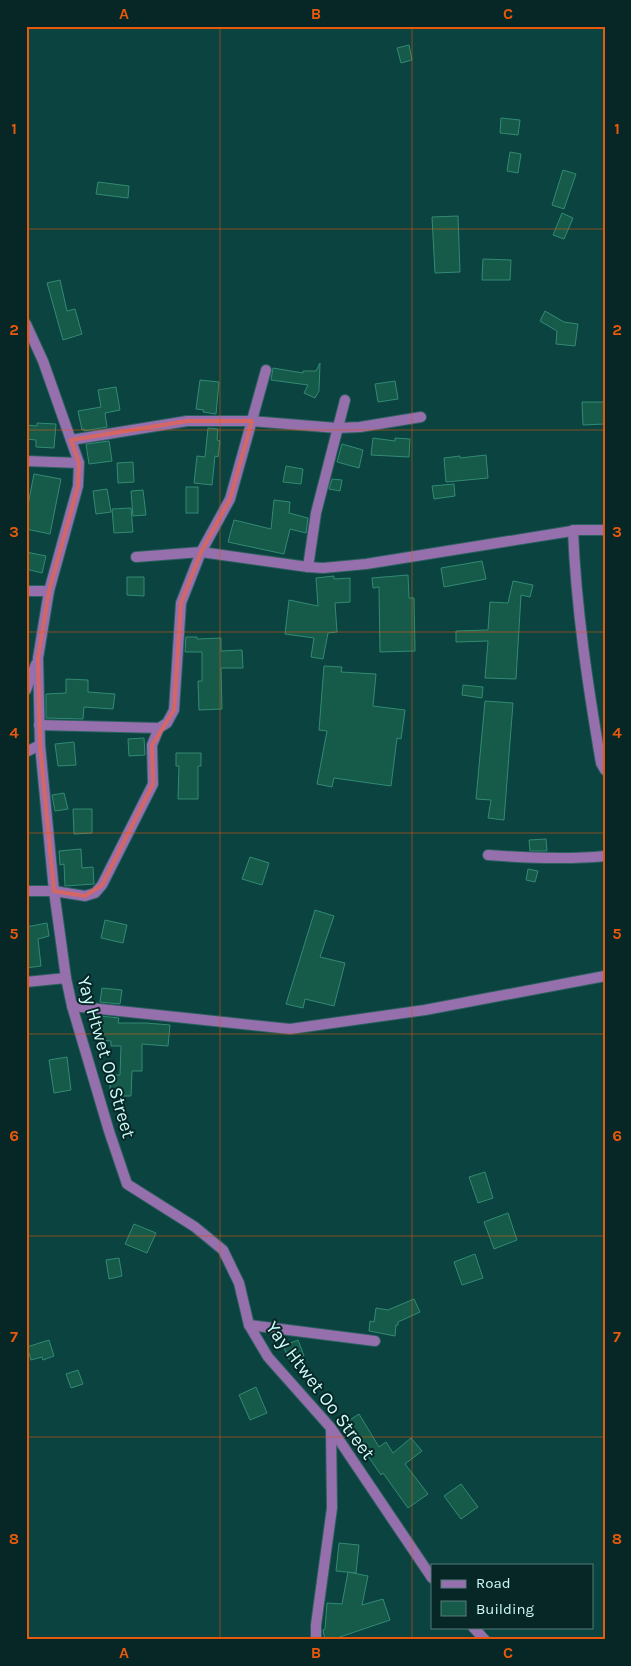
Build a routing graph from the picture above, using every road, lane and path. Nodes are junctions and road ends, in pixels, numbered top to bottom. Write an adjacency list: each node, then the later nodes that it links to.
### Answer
1 (27, 327): 7 (street, Yay Htwet Oo Street)
2 (266, 370): 5 (street)
3 (345, 400): 6 (street)
4 (421, 417): 6 (street)
5 (252, 421): 6 (street); 7 (street); 12 (street)
6 (337, 428): 14 (street)
7 (71, 440): 9 (street, Yay Htwet Oo Street)
8 (26, 461): 9 (street)
9 (79, 463): 16 (street, Yay Htwet Oo Street)
10 (573, 530): 11 (street); 14 (street); 23 (street)
11 (605, 530)
12 (201, 552): 13 (street); 14 (street); 20 (street)
13 (136, 557)
14 (308, 567)
15 (26, 591): 16 (street)
16 (49, 591): 17 (street, Yay Htwet Oo Street)
17 (38, 658): 18 (street); 19 (street, Yay Htwet Oo Street)
18 (26, 690)
19 (39, 725): 20 (street); 21 (street, Yay Htwet Oo Street)
20 (159, 728): 27 (street)
21 (40, 745): 22 (street); 27 (street, Yay Htwet Oo Street)
22 (26, 752)
23 (605, 770)
24 (488, 855): 25 (street)
25 (605, 856)
26 (26, 891): 27 (street)
27 (54, 891): 29 (street, Yay Htwet Oo Street)
28 (605, 976): 31 (street)
29 (66, 978): 30 (street); 31 (street, Yay Htwet Oo Street)
30 (26, 982)
31 (72, 1006): 32 (street, Yay Htwet Oo Street)
32 (250, 1325): 33 (street); 34 (street, Yay Htwet Oo Street)
33 (375, 1341)
34 (331, 1428): 35 (street, Yay Htwet Oo Street); 37 (street)
35 (431, 1577)
36 (474, 1628): 38 (street)
37 (316, 1640)
38 (485, 1640)

